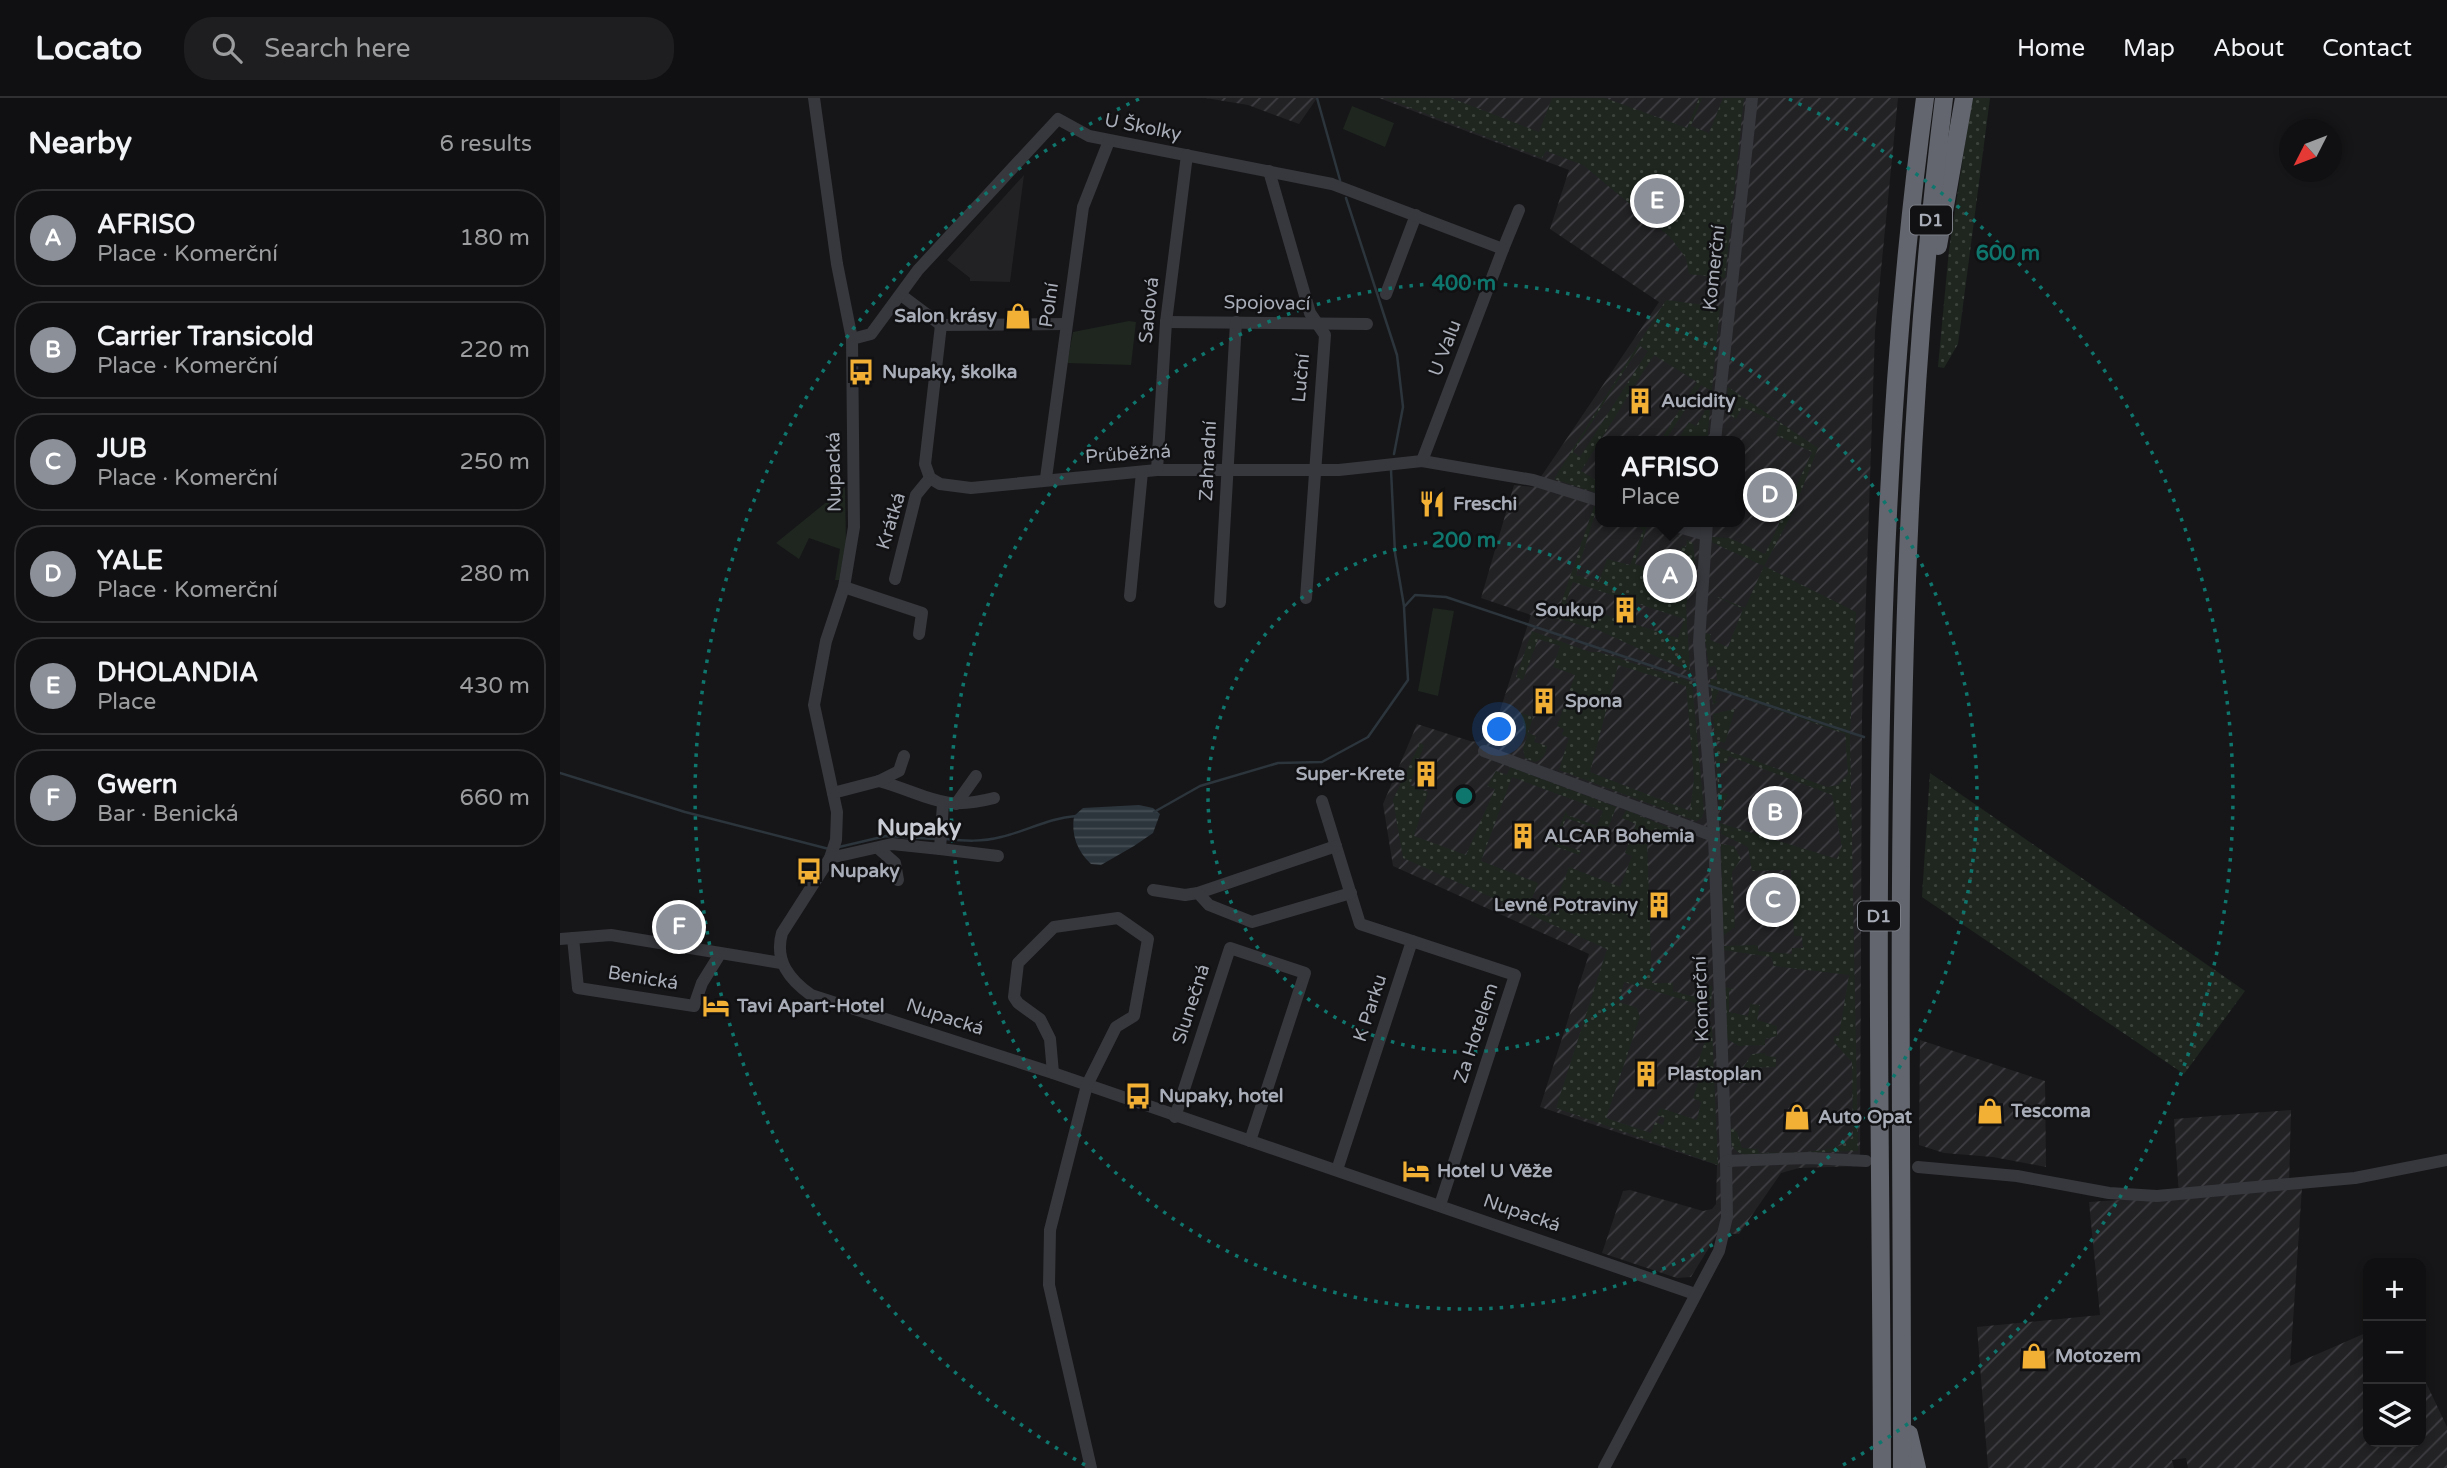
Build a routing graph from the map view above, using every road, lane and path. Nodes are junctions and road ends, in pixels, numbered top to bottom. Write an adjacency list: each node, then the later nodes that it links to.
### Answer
1 (814, 98): 21 (street, Nupacká)
2 (1752, 98): 22 (street, Komerční)
3 (1925, 98): 74 (highway, D1)
4 (1944, 98): 14 (highway, D1)
5 (1964, 98): 14 (highway)
6 (1109, 141): 7 (street, U Školky); 13 (street, U Školky); 18 (street, Polní)
7 (1187, 155): 8 (street, U Školky); 15 (street, Sadová)
8 (1269, 171): 10 (street, U Školky); 17 (street, Luční)
9 (1519, 210): 11 (street, U Valu)
10 (1416, 215): 11 (street); 12 (street)
11 (1503, 249): 23 (street, U Valu)
12 (1386, 294)
13 (901, 295): 20 (street); 21 (street)
14 (1922, 307): 71 (highway, D1)
15 (1166, 322): 16 (street, Spojovací); 25 (street, Sadová)
16 (1236, 322): 17 (street, Spojovací); 24 (street, Zahradní)
17 (1318, 323): 19 (street, Spojovací); 26 (street, Luční)
18 (1066, 324): 20 (street); 29 (street, Polní)
19 (1367, 324)
20 (941, 326): 28 (street)
21 (852, 339): 33 (street, Nupacká)
22 (1716, 436)
23 (1422, 461): 26 (street, Průběžná); 30 (street, Průběžná)
24 (1226, 468): 25 (street, Průběžná); 26 (street, Průběžná); 36 (street, Zahradní)
25 (1157, 470): 27 (street, Průběžná)
26 (1316, 471): 35 (street, Luční)
27 (1142, 472): 29 (street, Průběžná); 34 (street)
28 (930, 478): 29 (street, Průběžná); 32 (street, Krátká)
29 (1046, 478)
30 (1595, 499)
31 (1706, 528): 46 (street, Komerční)
32 (895, 579)
33 (844, 587): 37 (street); 42 (street, Nupacká)
34 (1130, 596)
35 (1306, 598)
36 (1220, 602)
37 (919, 634)
38 (1484, 751): 46 (street)
39 (904, 756): 41 (street)
40 (976, 776): 45 (street)
41 (880, 781): 42 (street); 45 (street)
42 (833, 793): 50 (street, Nupacká)
43 (994, 798): 45 (street)
44 (1322, 801): 48 (street)
45 (949, 804): 47 (street)
46 (1714, 836): 65 (street, Komerční)
47 (941, 842): 49 (street); 51 (street)
48 (1336, 846): 54 (street); 55 (street)
49 (878, 848): 50 (street); 52 (street)
50 (833, 850): 59 (street)
51 (998, 856)
52 (898, 880)
53 (1153, 890): 54 (street)
54 (1198, 893): 55 (street)
55 (1351, 893): 57 (street)
56 (567, 938): 58 (street); 58 (street, Benická)
57 (1412, 941): 68 (street, K Parku); 69 (street, Za Hotelem)
58 (720, 954): 59 (street)
59 (781, 963): 60 (street, Nupacká)
60 (1053, 1073): 61 (street, Nupacká); 61 (street)
61 (1087, 1085): 62 (street, Nupacká); 72 (street)
62 (1175, 1117): 63 (street, Nupacká); 63 (street, Slunečná)
63 (1250, 1141): 68 (street, Nupacká)
64 (2447, 1160): 67 (street)
65 (1726, 1161): 66 (street); 70 (street, Komerční)
66 (1866, 1161)
67 (1918, 1167)
68 (1337, 1170): 69 (street, Nupacká)
69 (1440, 1205): 70 (street, Nupacká)
70 (1695, 1294): 73 (street, Komerční)
71 (1902, 1397): 75 (highway, D1); 76 (highway)
72 (1091, 1468)
73 (1604, 1468)
74 (1882, 1468)
75 (1902, 1468)
76 (1917, 1468)

